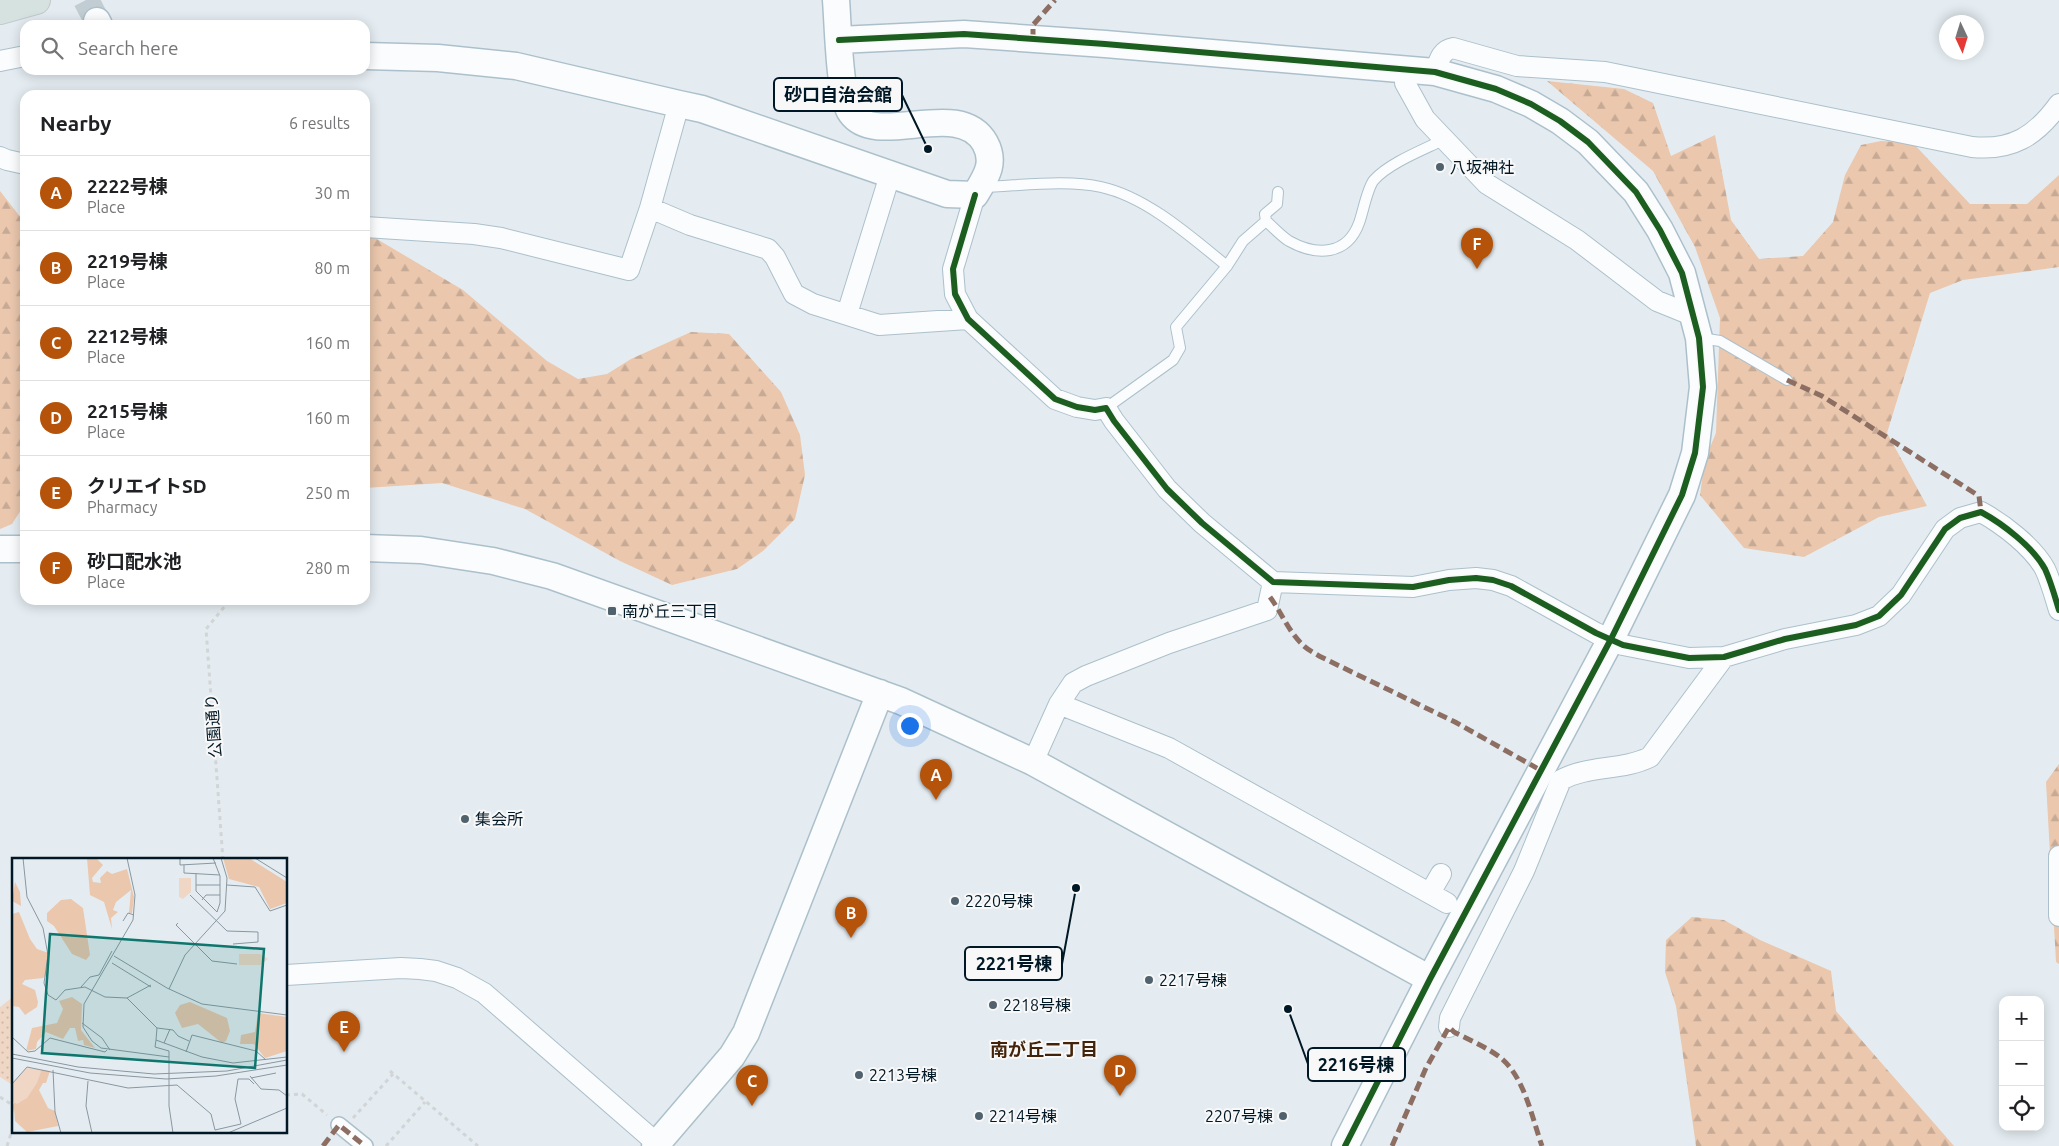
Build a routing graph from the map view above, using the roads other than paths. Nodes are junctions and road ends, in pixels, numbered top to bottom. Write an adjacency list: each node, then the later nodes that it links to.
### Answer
1 (36, 0): 3 (highway)
2 (836, 0): 4 (street)
3 (0, 10)
4 (839, 40): 8 (street); 16 (street)
5 (370, 56): 10 (street)
6 (20, 57): 7 (street)
7 (0, 61)
8 (1406, 69): 9 (street); 12 (street)
9 (1435, 72): 11 (street); 24 (street)
10 (679, 104): 15 (street); 18 (street)
11 (2059, 104)
12 (1444, 140): 19 (lane); 24 (street)
13 (0, 157): 14 (street)
14 (20, 163)
15 (890, 175): 16 (street); 22 (street)
16 (977, 191): 21 (lane); 23 (street)
17 (1278, 192): 19 (lane)
18 (650, 208): 20 (street); 22 (street)
19 (1266, 221): 21 (lane)
20 (370, 227)
21 (1227, 266): 26 (lane)
22 (847, 314): 23 (street)
23 (968, 319): 26 (street)
24 (1696, 327): 25 (lane); 32 (street)
25 (1787, 380)
26 (1106, 408): 30 (street)
27 (370, 548): 34 (street)
28 (0, 549): 29 (street)
29 (20, 549)
30 (1273, 582): 32 (street); 35 (street)
31 (2059, 610): 33 (street)
32 (1611, 639): 33 (street); 37 (street)
33 (1724, 657): 37 (street)
34 (880, 693): 36 (street); 45 (street)
35 (1058, 704): 36 (street); 39 (street)
36 (1033, 762): 42 (street)
37 (1551, 776): 42 (street); 43 (street)
38 (2059, 856): 40 (street)
39 (1441, 874)
40 (2059, 916)
41 (288, 975): 45 (street)
42 (1430, 979): 47 (street)
43 (1449, 1027)
44 (342, 1127): 46 (street)
45 (657, 1145)
46 (365, 1146)
47 (1345, 1146)

